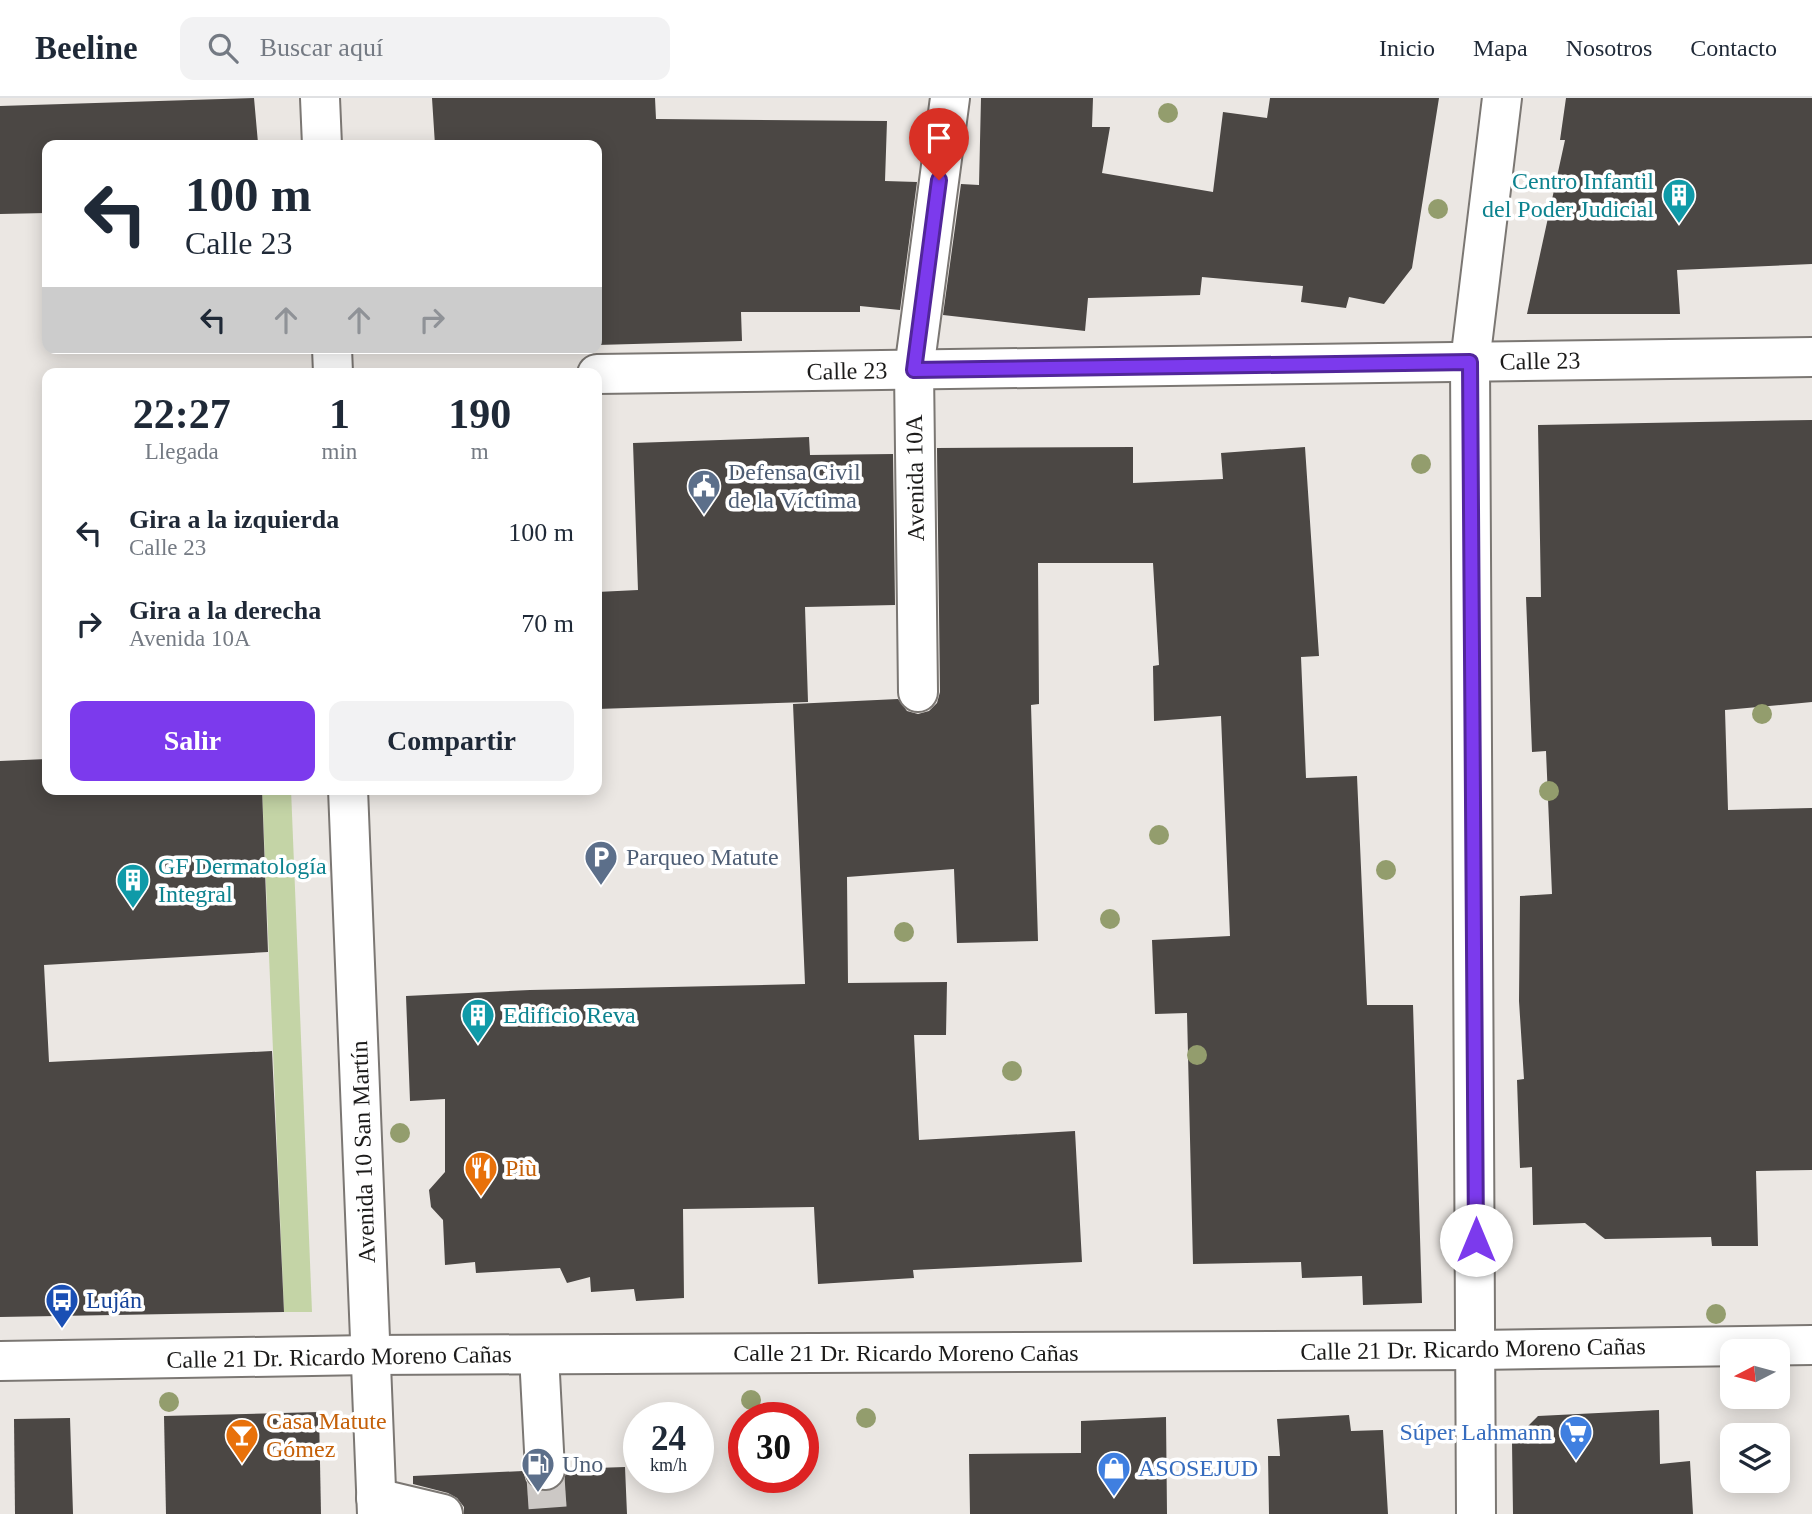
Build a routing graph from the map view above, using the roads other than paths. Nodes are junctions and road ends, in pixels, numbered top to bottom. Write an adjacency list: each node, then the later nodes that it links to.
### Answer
1 (320, 98): 4 (street)
2 (950, 98): 7 (street, Avenida 10A)
3 (1502, 98): 6 (street)
4 (322, 140)
5 (1812, 357): 6 (street, Calle 23)
6 (1470, 362): 7 (street, Calle 23); 12 (street)
7 (914, 370): 8 (street, Calle 23); 9 (street, Avenida 10A)
8 (602, 373)
9 (918, 692)
10 (348, 795): 14 (street, Avenida 10 San Martín)
11 (1812, 1345): 12 (street, Calle 21 Dr. Ricardo Moreno Cañas)
12 (1477, 1350): 13 (street, Calle 21 Dr. Ricardo Moreno Cañas); 19 (street)
13 (539, 1354): 14 (street, Calle 21 Dr. Ricardo Moreno Cañas); 16 (street)
14 (370, 1355): 15 (street, Calle 21 Dr. Ricardo Moreno Cañas); 17 (street, Avenida 10 San Martín)
15 (0, 1361)
16 (545, 1470)
17 (376, 1506): 18 (street)
18 (443, 1514)
19 (1476, 1514)

